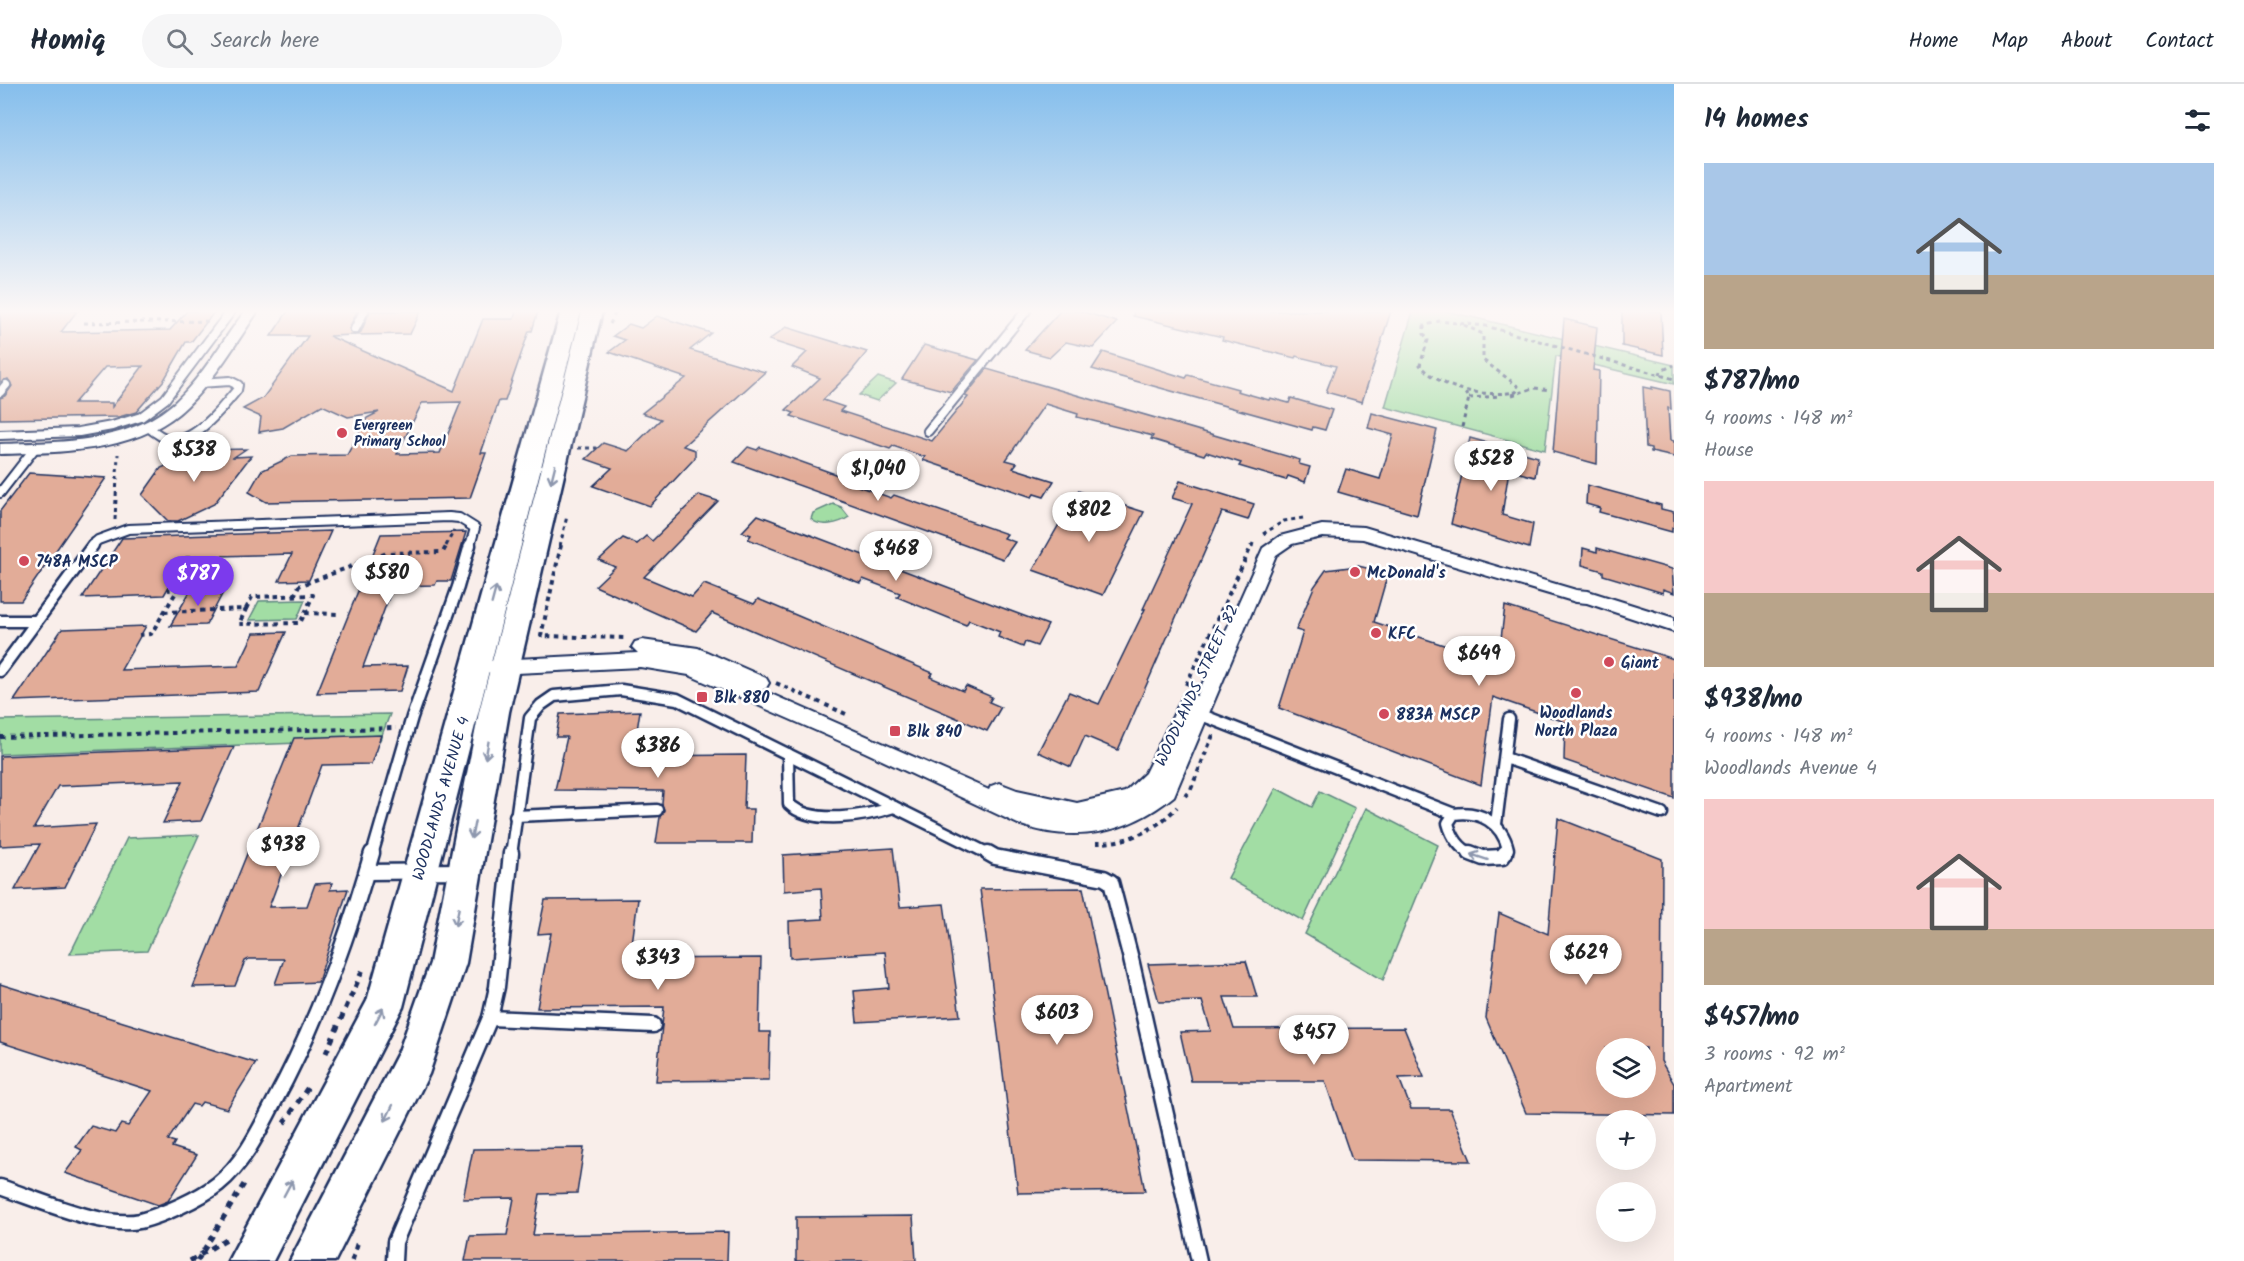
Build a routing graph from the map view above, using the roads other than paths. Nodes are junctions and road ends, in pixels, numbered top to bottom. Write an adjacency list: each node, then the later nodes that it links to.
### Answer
1 (190, 366): 9 (lane)
2 (212, 366): 6 (street)
3 (556, 366): 17 (main road, WOODLANDS AVENUE 4, one-way to 3)
4 (579, 366): 16 (main road, WOODLANDS AVENUE 4, one-way to 16)
5 (981, 366): 8 (lane)
6 (199, 383): 7 (street); 7 (lane)
7 (147, 426): 10 (street)
8 (928, 431)
9 (0, 435)
10 (35, 448): 11 (street); 12 (lane)
11 (0, 449)
12 (0, 493)
13 (0, 621): 14 (lane)
14 (36, 621): 18 (lane); 30 (lane)
15 (1674, 625): 19 (street, WOODLANDS STREET 82)
16 (508, 659): 17 (street, WOODLANDS STREET 82); 19 (street, WOODLANDS STREET 82); 29 (main road, WOODLANDS AVENUE 4, one-way to 29)
17 (476, 660): 31 (main road, WOODLANDS AVENUE 4)
18 (0, 671)
19 (1192, 712): 26 (lane, WOODLANDS STREET 82)
20 (1509, 719): 22 (lane)
21 (788, 754): 23 (lane); 23 (lane); 27 (lane)
22 (1505, 758): 25 (lane); 28 (lane)
23 (894, 807): 38 (lane)
24 (657, 810): 27 (lane)
25 (1662, 813)
26 (1454, 814): 28 (lane); 28 (lane, one-way to 26)
27 (515, 816): 32 (lane)
28 (1496, 824)
29 (465, 871): 31 (lane); 36 (main road, WOODLANDS AVENUE 4, one-way to 36)
30 (367, 872): 31 (lane); 34 (lane)
31 (419, 872): 35 (main road, WOODLANDS AVENUE 4, one-way to 31)
32 (490, 1018): 33 (lane); 37 (lane)
33 (653, 1024)
34 (0, 1187)
35 (229, 1256)
36 (317, 1256)
37 (394, 1261)
38 (1199, 1261)

